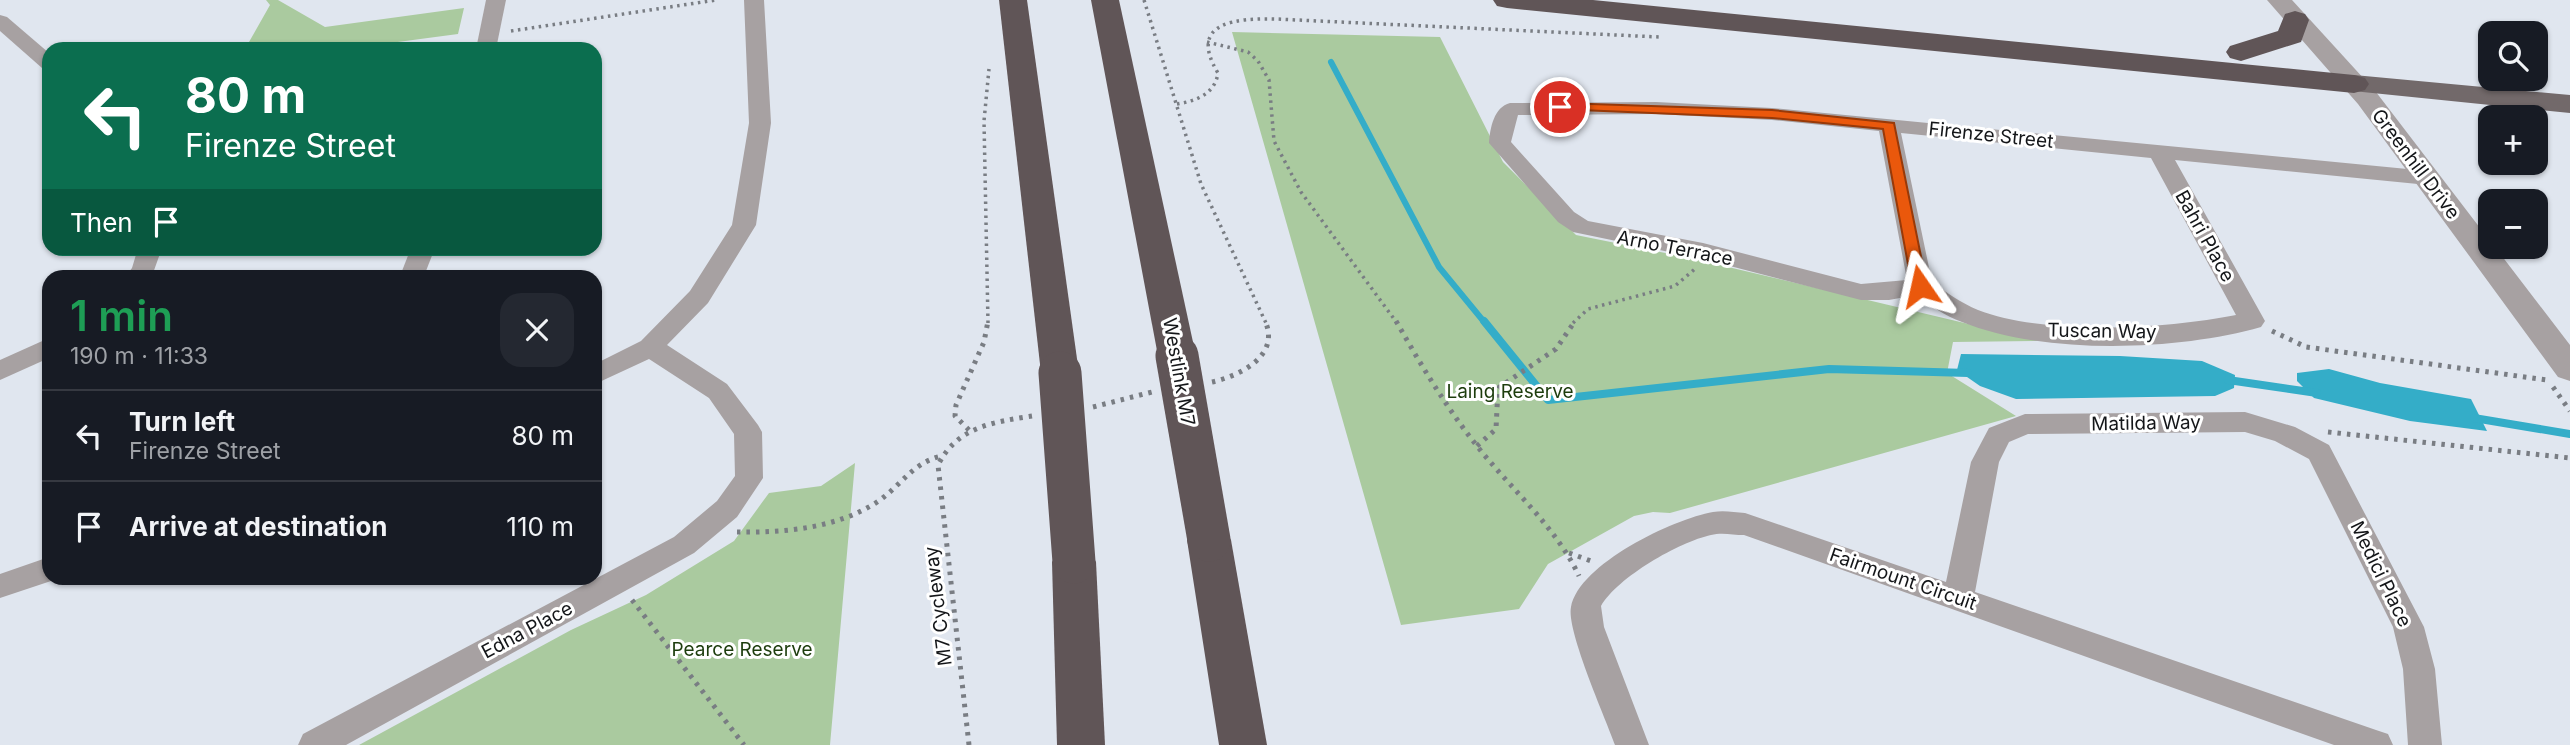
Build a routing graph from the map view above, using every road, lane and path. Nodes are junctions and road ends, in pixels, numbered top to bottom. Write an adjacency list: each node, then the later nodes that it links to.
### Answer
1 (496, 0): 12 (street)
2 (716, 0): 12 (path)
3 (754, 0): 29 (street)
4 (1013, 0): 50 (highway, bridge)
5 (1105, 0): 51 (highway, Westlink M7, bridge)
6 (1144, 0): 13 (path)
7 (1507, 0): 17 (highway)
8 (1693, 0): 14 (highway)
9 (2287, 10): 14 (highway); 17 (street, Greenhill Drive)
10 (0, 21): 15 (street)
11 (1670, 38): 13 (path)
12 (487, 42)
13 (1207, 42): 36 (path)
14 (2241, 52): 17 (highway)
15 (42, 58)
16 (989, 69): 35 (path)
17 (2344, 73): 18 (main road); 21 (main road); 25 (street, Greenhill Drive)
18 (2478, 76)
19 (2548, 81): 20 (main road)
20 (2570, 83)
21 (2570, 104)
22 (1510, 109): 23 (street, Firenze Street); 26 (street, Arno Terrace)
23 (1889, 125): 24 (street, Firenze Street); 27 (street)
24 (2158, 152): 25 (street, Firenze Street); 28 (street, Bahri Place)
25 (2428, 178): 31 (street, Greenhill Drive)
26 (1703, 251): 27 (street, Arno Terrace); 36 (path)
27 (1920, 286): 28 (street, Tuscan Way)
28 (2252, 321): 34 (path)
29 (650, 347): 33 (street); 47 (street, Edna Place)
30 (42, 350): 32 (street)
31 (2570, 369)
32 (0, 371)
33 (602, 371)
34 (2570, 411)
35 (969, 430)
36 (1477, 446): 44 (path)
37 (2319, 453): 39 (path); 46 (street, Matilda Way); 54 (street, Medici Place)
38 (941, 456): 41 (path)
39 (2570, 458)
40 (938, 464): 49 (path, M7 Cycleway)
41 (744, 533)
42 (42, 571): 43 (street)
43 (0, 586)
44 (1593, 593): 46 (street, Fairmount Circuit); 52 (street)
45 (630, 597): 48 (path)
46 (1958, 599): 53 (street, Fairmount Circuit)
47 (315, 745)
48 (744, 745)
49 (969, 745)
50 (1081, 745)
51 (1243, 745)
52 (1632, 745)
53 (2376, 745)
54 (2425, 745)

